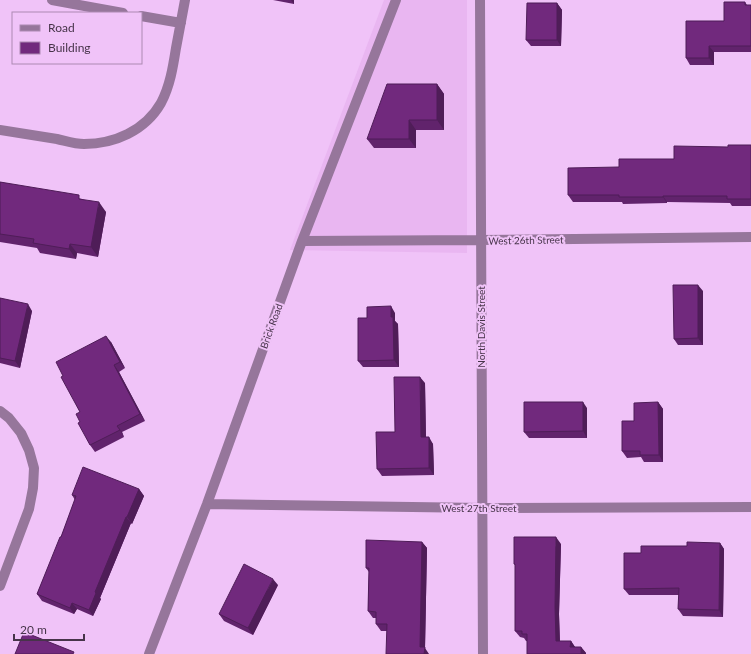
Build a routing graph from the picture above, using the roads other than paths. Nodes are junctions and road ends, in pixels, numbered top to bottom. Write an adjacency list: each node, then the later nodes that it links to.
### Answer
1 (52, 0): 5 (street)
2 (185, 0): 7 (street)
3 (396, 0): 11 (street, Brick Road)
4 (480, 0): 10 (street, North Davis Street)
5 (118, 12)
6 (142, 16): 7 (street)
7 (181, 23): 8 (street)
8 (0, 130)
9 (751, 237): 10 (street, West 26th Street)
10 (481, 240): 11 (street, West 26th Street); 15 (street, North Davis Street)
11 (302, 241): 13 (street, Brick Road)
12 (0, 411): 16 (street)
13 (207, 504): 15 (street, West 27th Street); 17 (street, Brick Road)
14 (751, 507): 15 (street, West 27th Street)
15 (482, 508): 18 (street, North Davis Street)
16 (0, 586)
17 (149, 654)
18 (482, 654)

